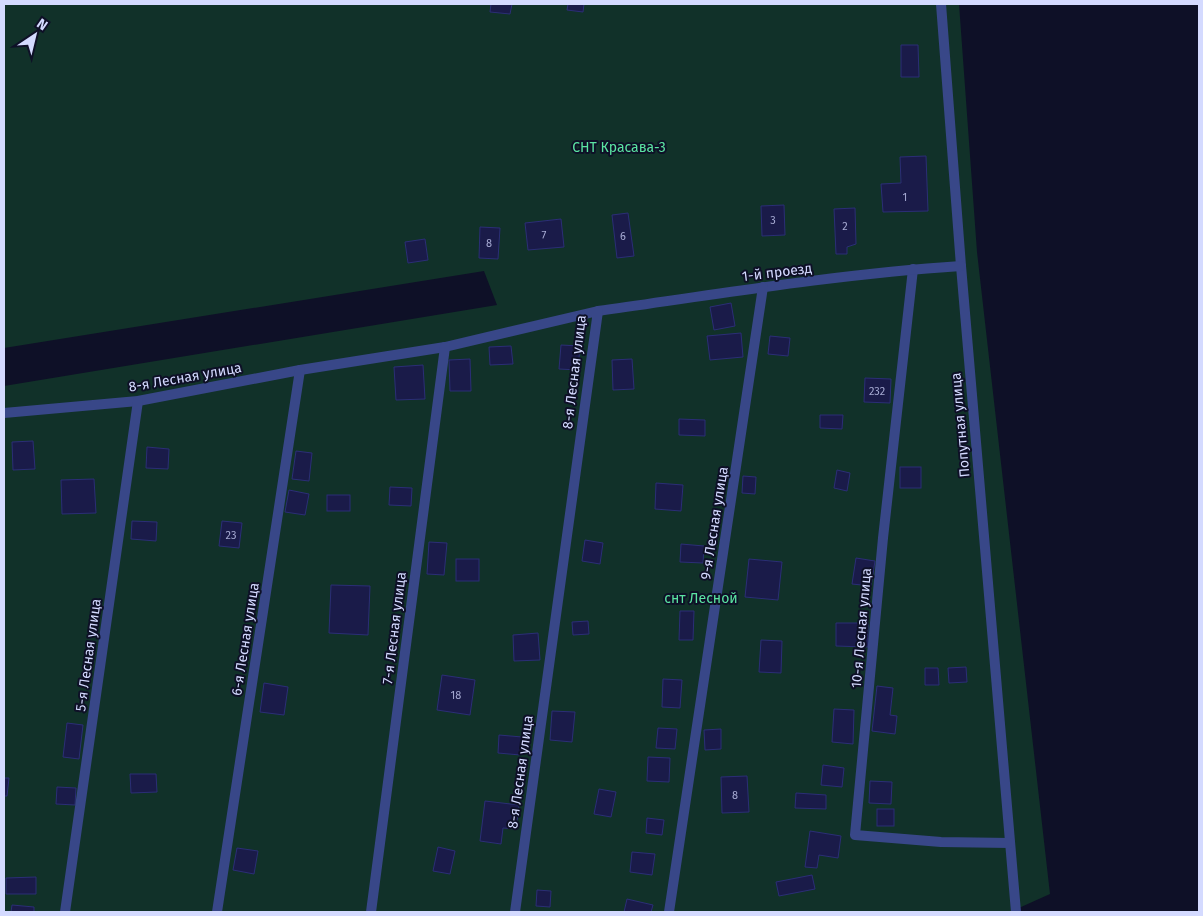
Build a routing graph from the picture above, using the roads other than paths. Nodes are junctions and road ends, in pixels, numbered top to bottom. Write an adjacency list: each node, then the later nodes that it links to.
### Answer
1 (941, 4): 2 (street, Попутная улица)
2 (961, 266): 3 (street, 1-й проезд); 10 (street, Попутная улица)
3 (913, 269): 4 (street, 1-й проезд); 10 (street, 10-я Лесная улица)
4 (764, 287): 5 (street, 1-й проезд); 15 (street, 9-я Лесная улица)
5 (598, 312): 6 (street, 8-я Лесная улица); 14 (street, 8-я Лесная улица)
6 (445, 347): 7 (street, 8-я Лесная улица); 13 (street, 7-я Лесная улица)
7 (300, 370): 8 (street, 8-я Лесная улица); 12 (street, 6-я Лесная улица)
8 (138, 401): 9 (street, 8-я Лесная улица); 11 (street, 5-я Лесная улица)
9 (4, 413)
10 (1010, 844): 16 (street, Попутная улица)
11 (65, 912)
12 (217, 912)
13 (371, 912)
14 (514, 912)
15 (669, 912)
16 (1016, 912)

